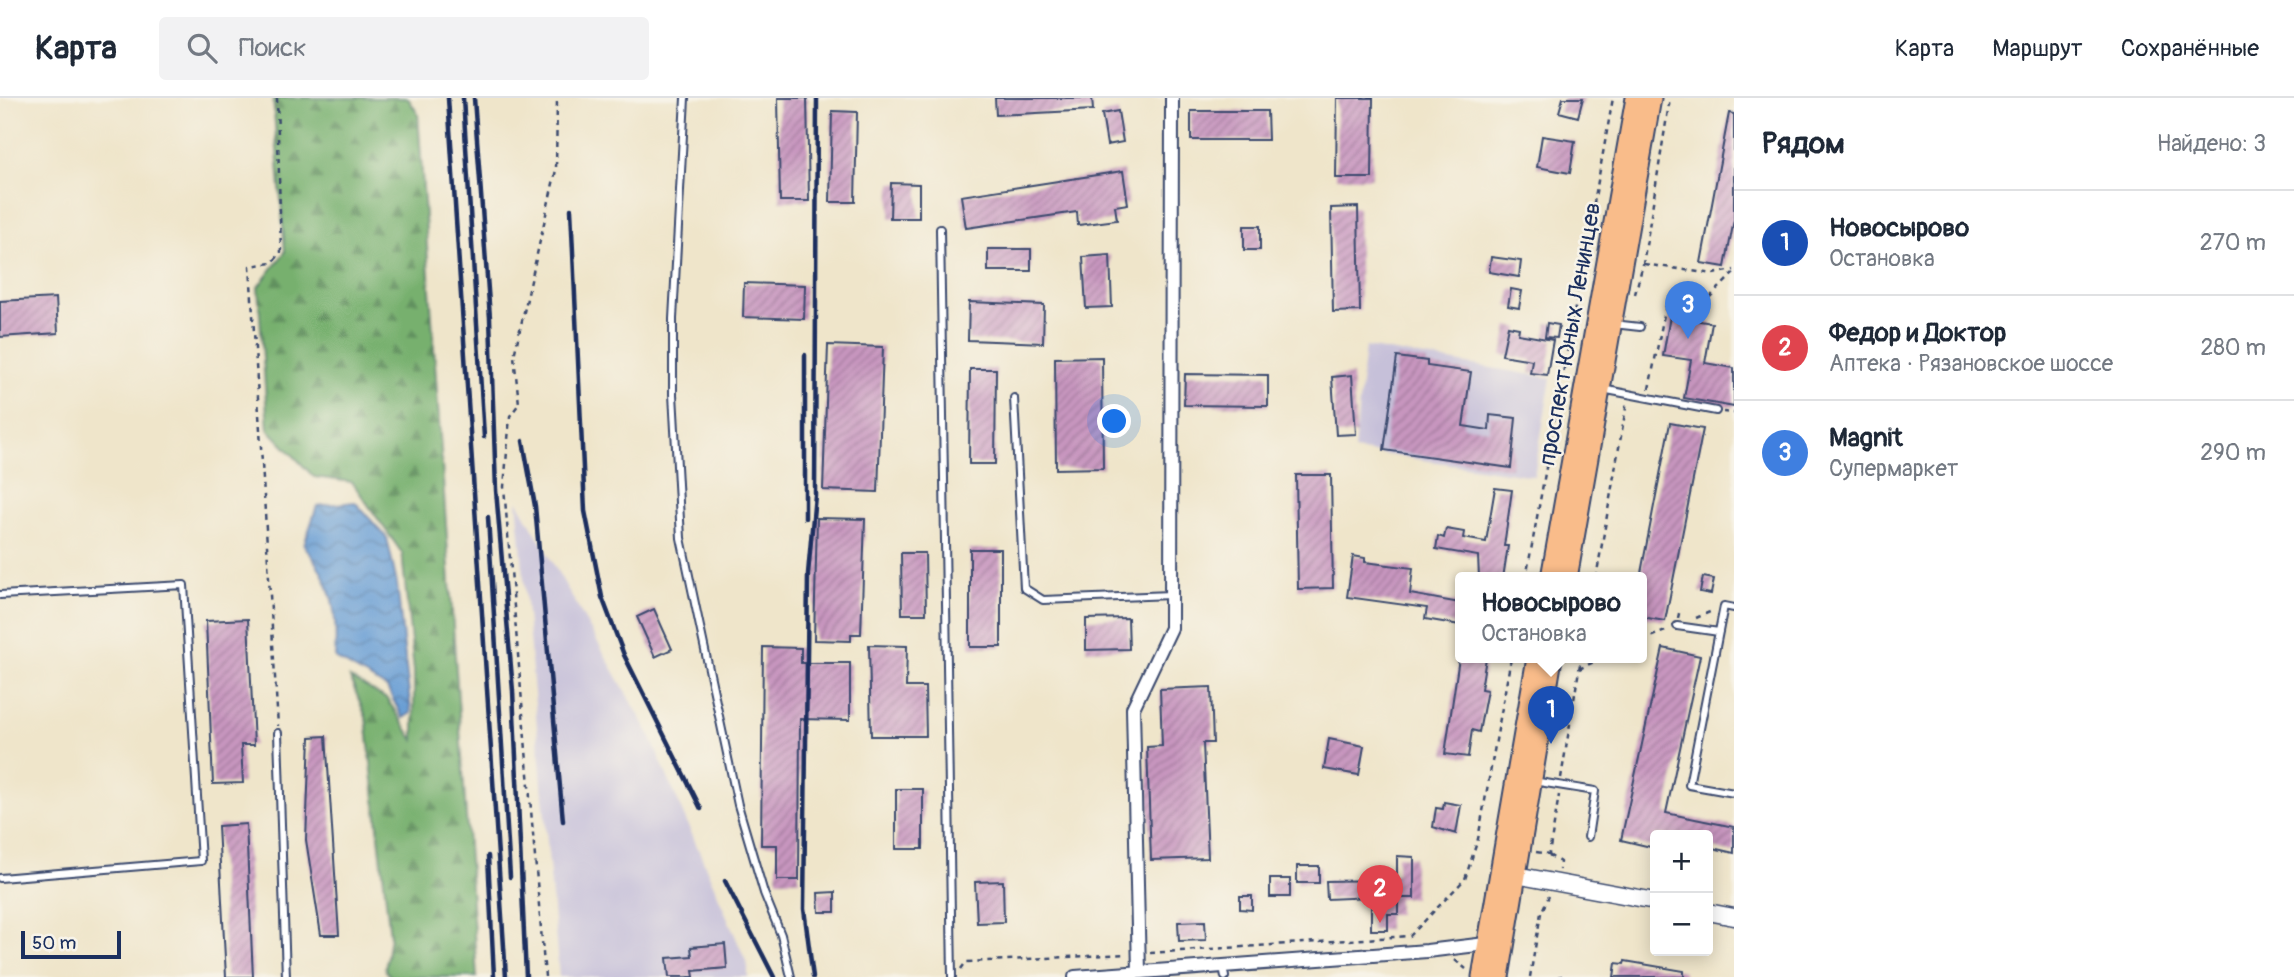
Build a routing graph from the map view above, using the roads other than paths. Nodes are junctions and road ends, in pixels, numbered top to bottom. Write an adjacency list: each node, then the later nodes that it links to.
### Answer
1 (685, 98): 33 (lane)
2 (1172, 98): 14 (street)
3 (1636, 98): 11 (main road, проспект Юных Ленинцев)
4 (1651, 98): 6 (main road, проспект Юных Ленинцев)
5 (940, 229): 34 (lane)
6 (1611, 324): 7 (lane); 8 (main road, проспект Юных Ленинцев)
7 (1640, 327)
8 (1600, 388): 10 (lane); 12 (main road, проспект Юных Ленинцев)
9 (1014, 398): 14 (lane)
10 (1716, 411)
11 (1552, 572)
12 (1568, 572)
13 (0, 595): 25 (lane)
14 (1171, 595): 30 (street)
15 (1734, 608): 17 (lane)
16 (1677, 626): 17 (lane)
17 (1719, 632): 22 (lane)
18 (1536, 663): 24 (main road)
19 (1551, 663): 21 (main road)
20 (278, 733): 32 (lane)
21 (1531, 781): 23 (lane); 24 (main road)
22 (1734, 793)
23 (1588, 836)
24 (1507, 873): 26 (street); 29 (main road)
25 (0, 878)
26 (1650, 900)
27 (1713, 913): 28 (street)
28 (1734, 917)
29 (1496, 943): 31 (street); 36 (main road); 37 (main road)
30 (1139, 972): 31 (street); 35 (street)
31 (1224, 972)
32 (286, 977)
33 (791, 977)
34 (953, 977)
35 (1075, 977)
36 (1482, 977)
37 (1499, 977)

